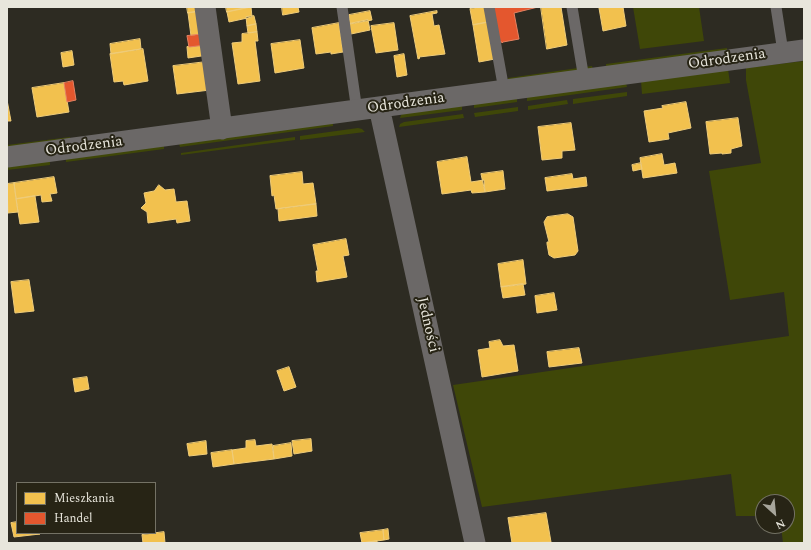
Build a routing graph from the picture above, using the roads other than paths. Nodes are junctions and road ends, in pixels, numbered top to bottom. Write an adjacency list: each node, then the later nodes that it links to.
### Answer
1 (205, 7): 12 (street)
2 (342, 7): 11 (lane)
3 (489, 7): 9 (lane)
4 (572, 7): 8 (lane)
5 (776, 7): 7 (lane)
6 (804, 50): 7 (street, Odrodzenia)
7 (783, 52): 8 (street, Odrodzenia)
8 (584, 80): 9 (street, Odrodzenia)
9 (504, 90): 10 (street, Odrodzenia)
10 (379, 107): 11 (street, Odrodzenia); 14 (street, Jedności)
11 (357, 111): 12 (street, Odrodzenia)
12 (222, 129): 13 (street, Odrodzenia)
13 (7, 157)
14 (476, 543)

